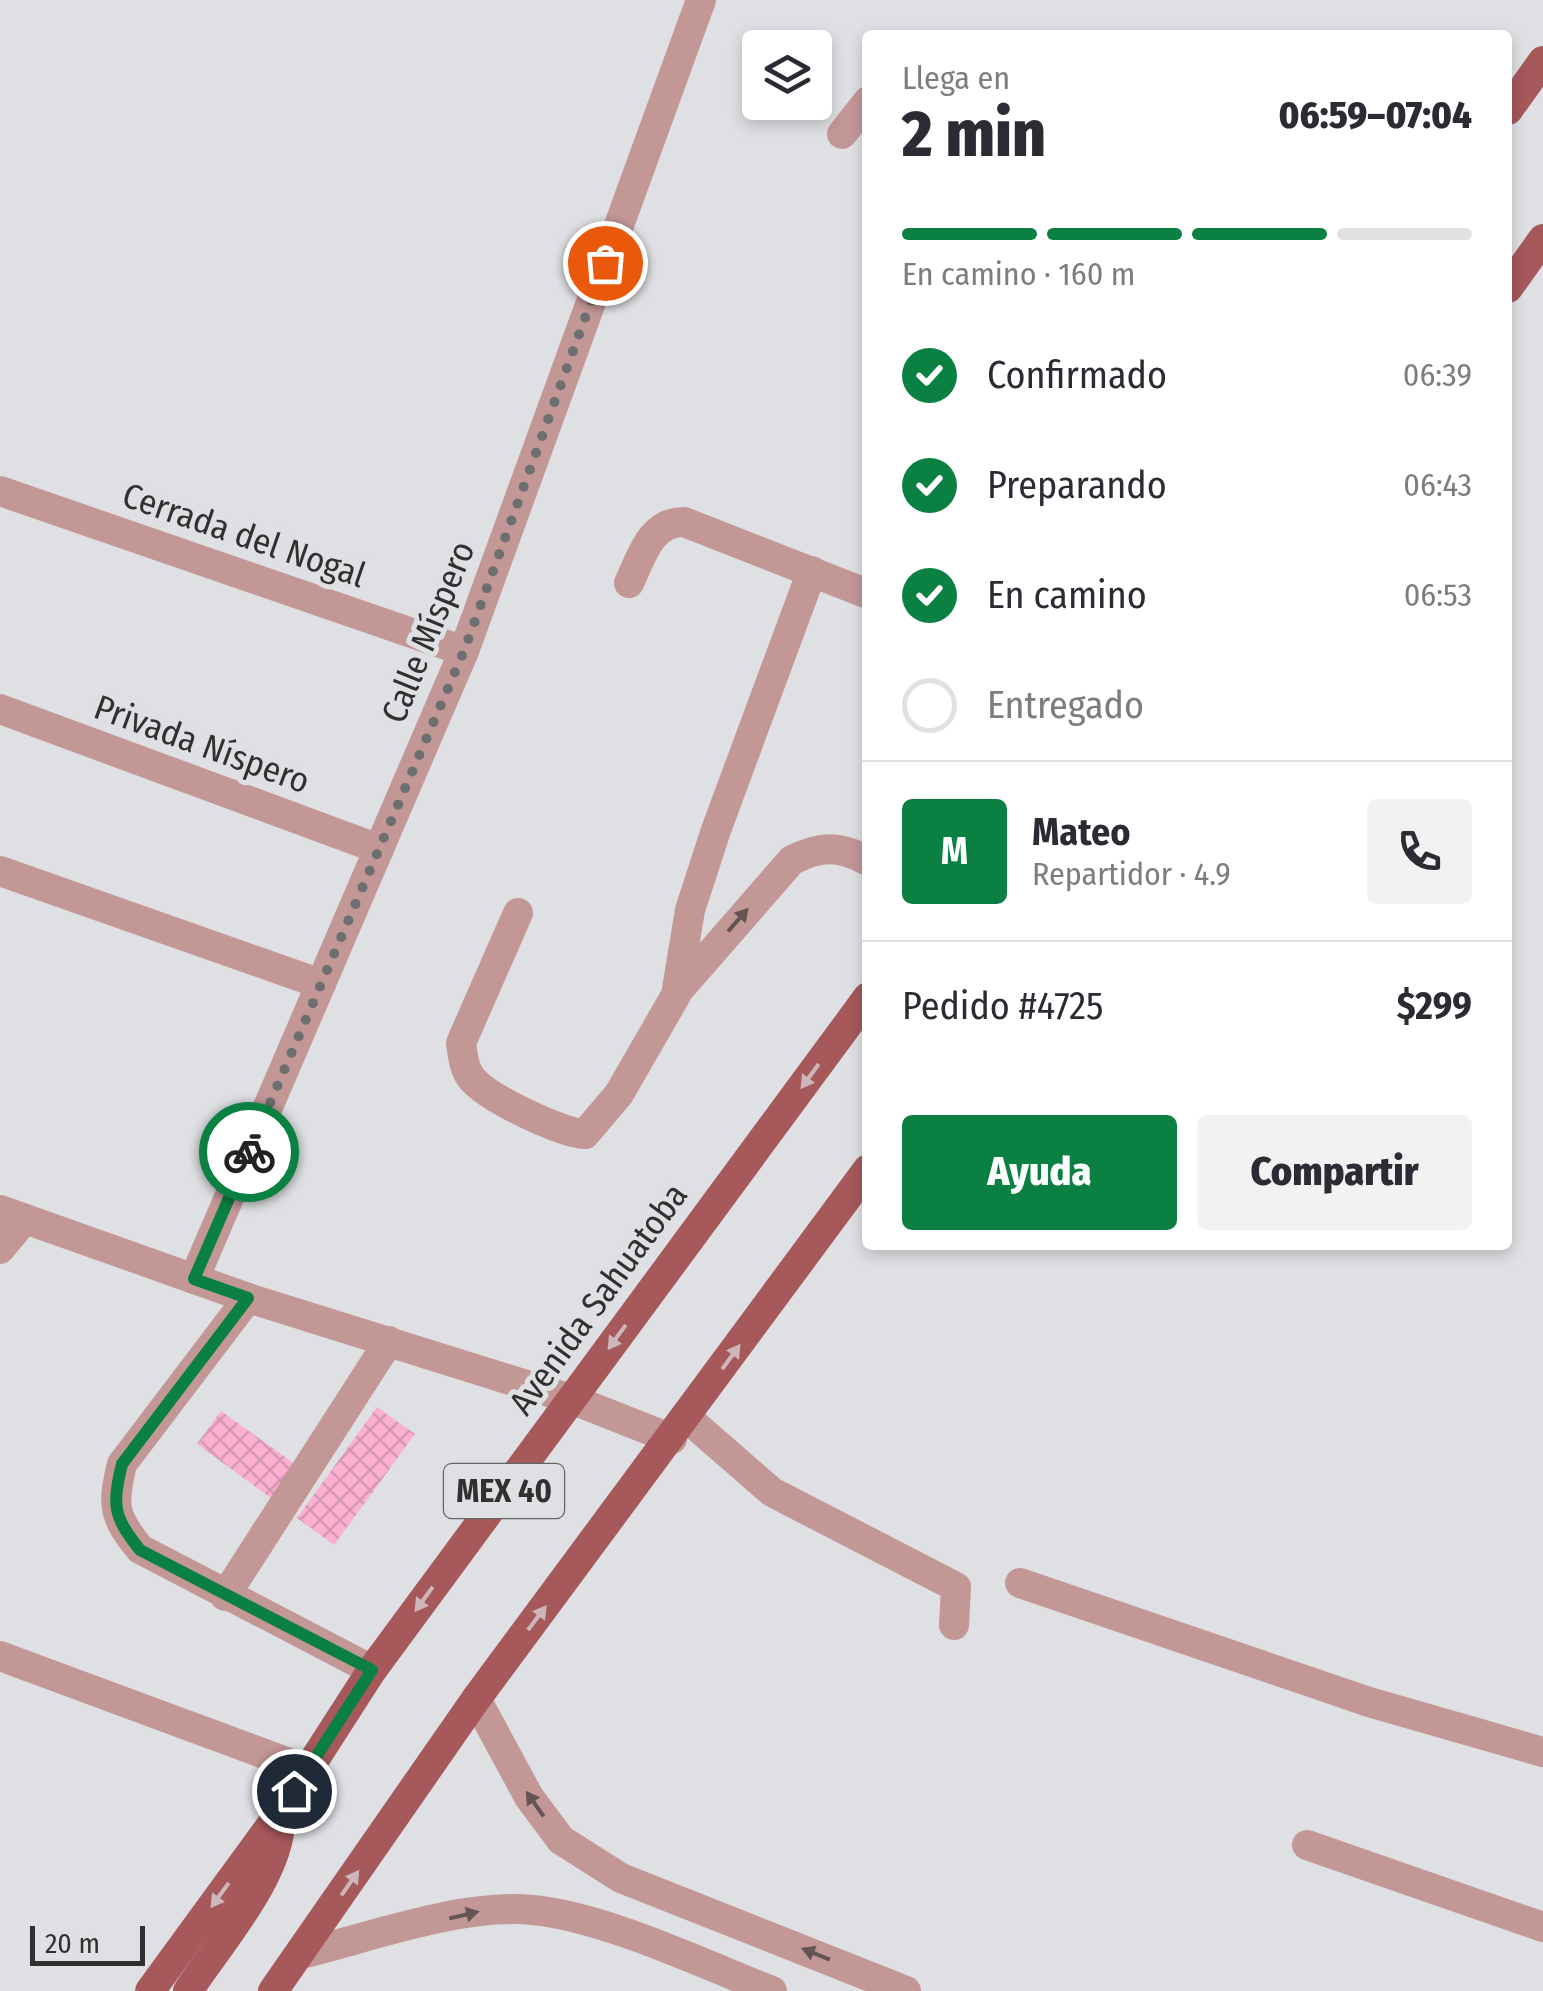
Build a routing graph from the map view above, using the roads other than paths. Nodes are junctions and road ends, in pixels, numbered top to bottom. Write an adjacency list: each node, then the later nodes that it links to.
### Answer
1 (699, 1): 12 (street, Calle Míspero)
2 (1543, 61): 3 (main road)
3 (1512, 104)
4 (862, 109): 5 (street)
5 (842, 134)
6 (1543, 238): 7 (main road)
7 (1512, 282)
8 (0, 491): 12 (street, Cerrada del Nogal)
9 (812, 571): 10 (street); 11 (street); 19 (street)
10 (629, 583)
11 (862, 592)
12 (464, 651): 14 (street, Calle Míspero)
13 (0, 709): 14 (street, Privada Níspero)
14 (379, 849): 18 (street, Calle Míspero)
15 (862, 858): 19 (street, one-way to 15)
16 (0, 871): 18 (street)
17 (518, 913): 19 (street)
18 (321, 984): 24 (street, Calle Míspero)
19 (676, 995)
20 (862, 1005): 27 (main road, Avenida Sahuatoba / MEX 40, one-way to 27)
21 (862, 1178): 28 (main road, MEX 40, one-way to 21)
22 (13, 1215): 23 (street); 24 (street)
23 (0, 1249)
24 (194, 1279): 25 (street)
25 (248, 1298): 26 (street); 30 (street)
26 (389, 1341): 27 (street); 30 (street)
27 (571, 1399): 28 (street); 33 (main road, Avenida Sahuatoba / MEX 40, one-way to 33)
28 (680, 1428): 31 (street); 34 (main road, MEX 40, one-way to 28)
29 (1020, 1583): 35 (street)
30 (224, 1596): 33 (street)
31 (954, 1625)
32 (0, 1656): 36 (street)
33 (372, 1670): 36 (main road, Avenida Sahuatoba / MEX 40)
34 (476, 1699): 39 (street, one-way to 34); 41 (main road, MEX 40, one-way to 34)
35 (1543, 1752)
36 (308, 1770): 37 (main road, Avenida Sahuatoba / MEX 40)
37 (280, 1812): 43 (main road, Avenida Sahuatoba / MEX 40, one-way to 43); 44 (main road)
38 (1306, 1845): 40 (street)
39 (744, 1926): 42 (street); 47 (street, one-way to 39)
40 (1543, 1926)
41 (301, 1954): 42 (street, one-way to 42); 45 (main road, MEX 40)
42 (723, 1972): 46 (street)
43 (150, 1991)
44 (188, 1991)
45 (273, 1991)
46 (772, 1991)
47 (906, 1991)

